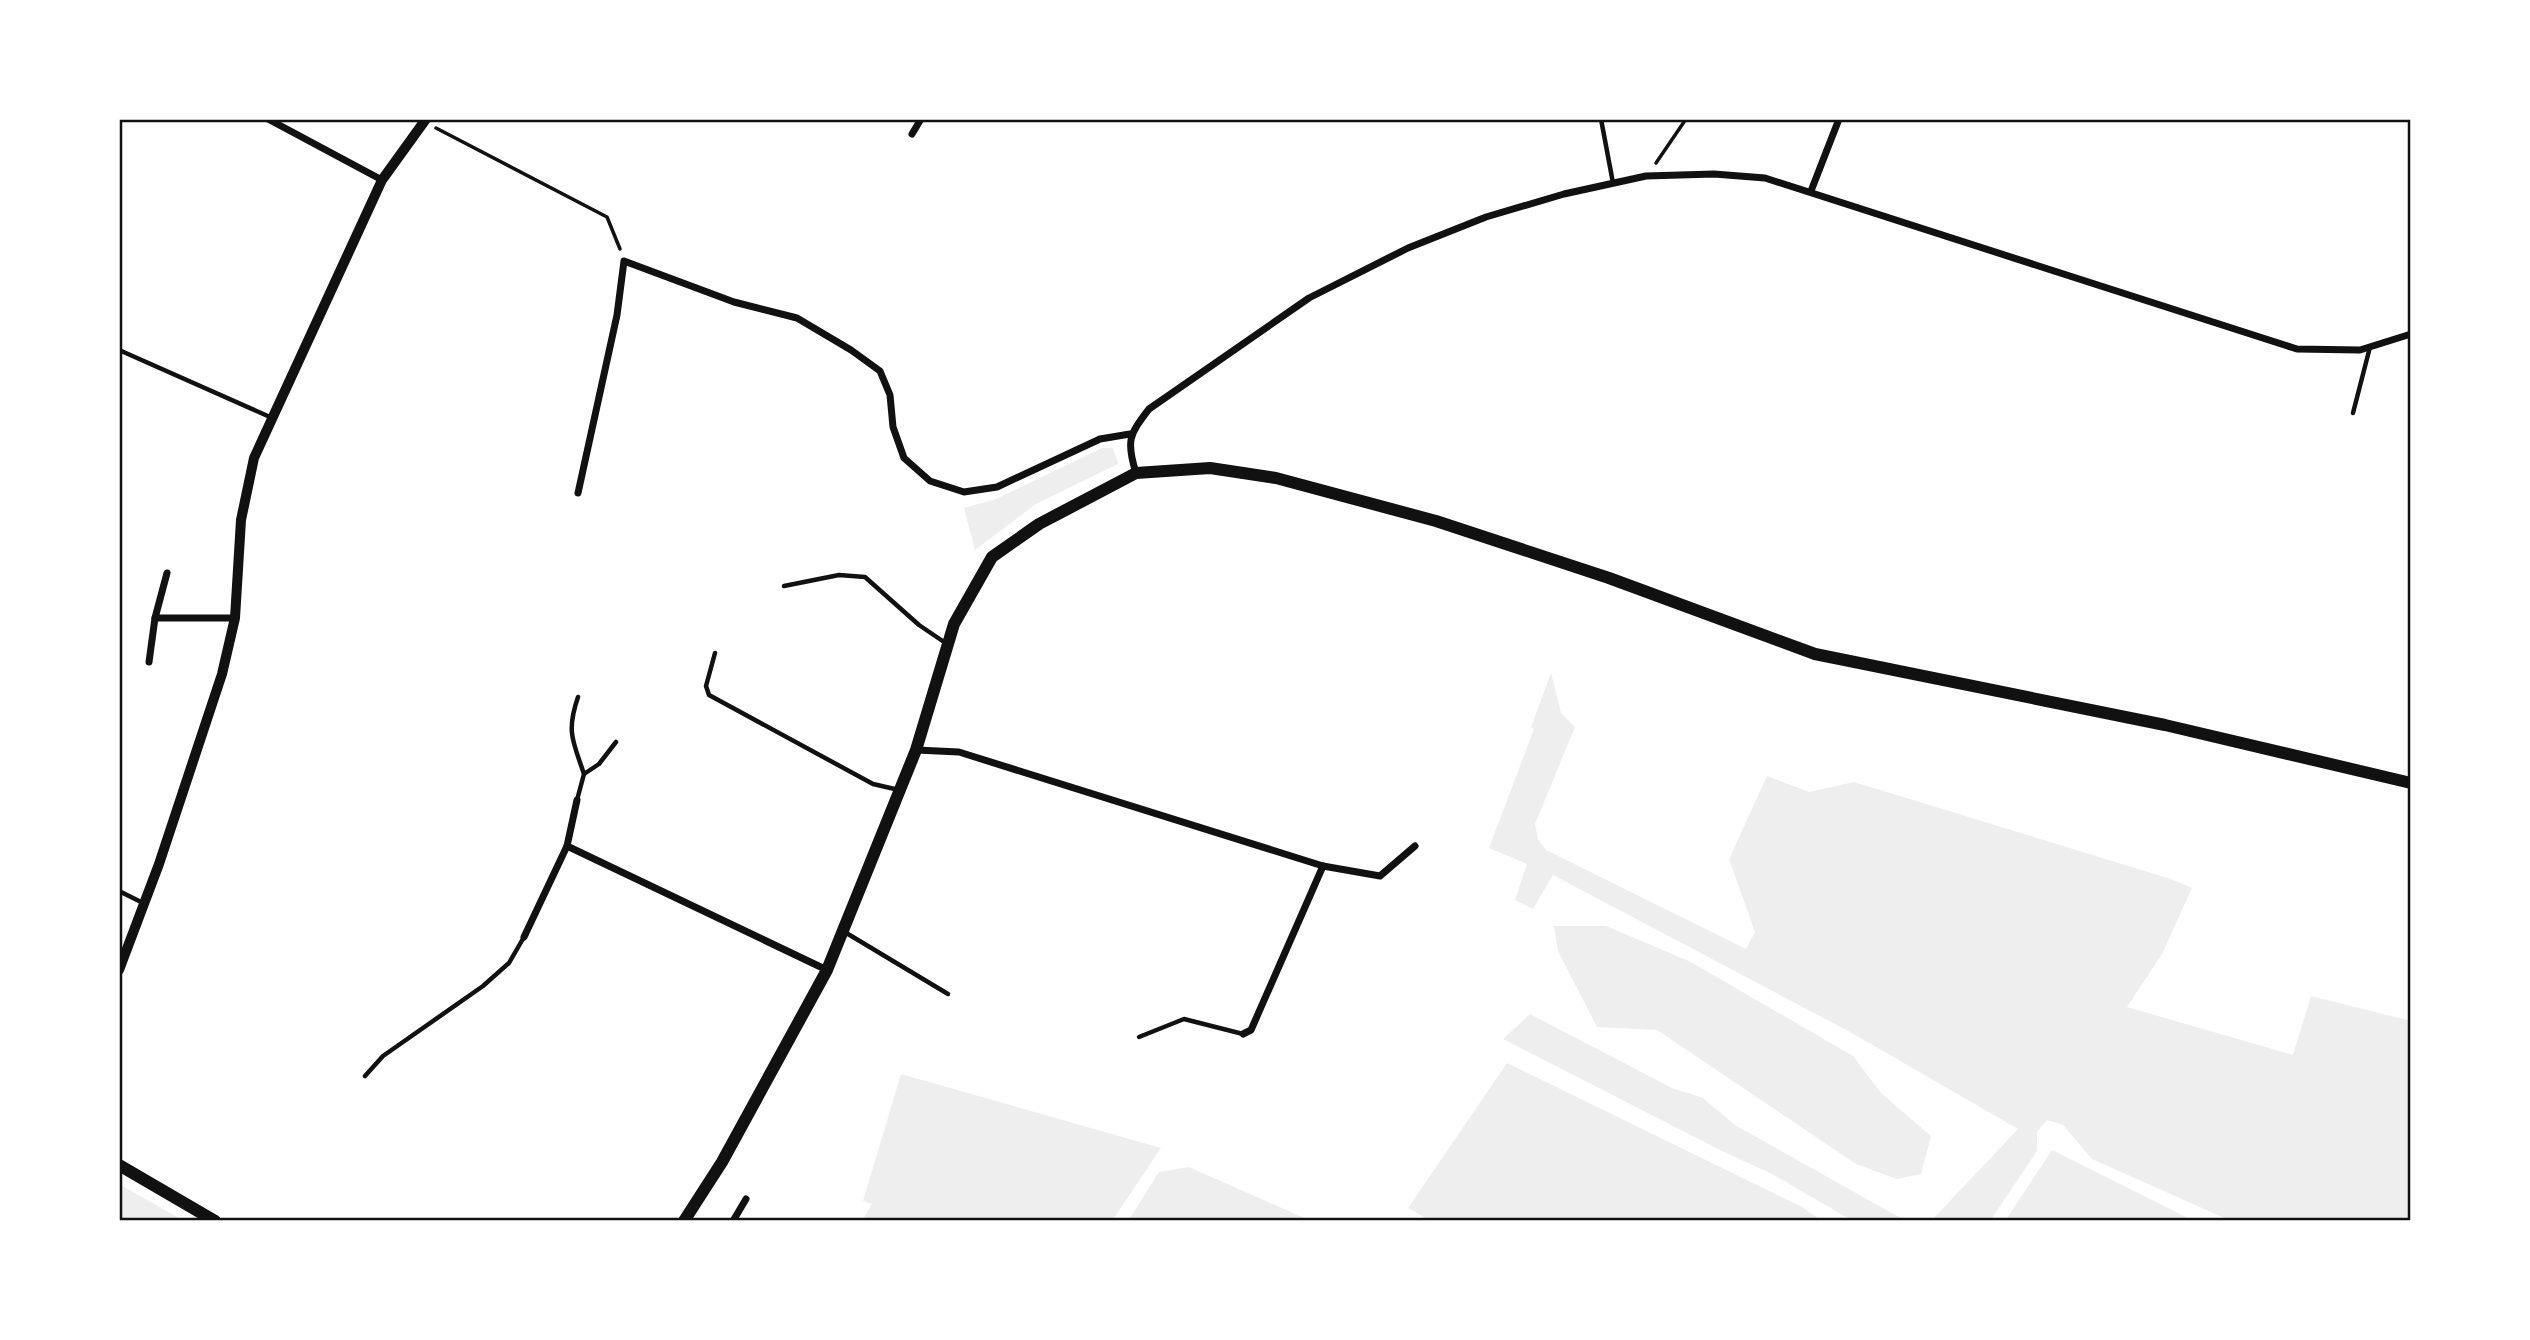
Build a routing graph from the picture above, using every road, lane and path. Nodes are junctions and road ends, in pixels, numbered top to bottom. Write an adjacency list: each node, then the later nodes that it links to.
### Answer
1 (268, 119): 9 (street)
2 (920, 119): 7 (street)
3 (1601, 119): 10 (lane)
4 (1686, 119): 8 (path)
5 (1839, 119): 11 (street)
6 (425, 120): 9 (street); 12 (path)
7 (912, 134)
8 (1646, 176): 10 (street); 11 (street)
9 (382, 180): 17 (street)
10 (1613, 184): 18 (street)
11 (1811, 191): 14 (street)
12 (624, 261): 18 (street); 20 (street)
13 (2411, 334): 14 (street)
14 (2370, 348): 16 (lane)
15 (119, 350): 17 (lane)
16 (2353, 413)
17 (270, 417): 24 (street)
18 (1130, 434): 19 (street)
19 (1136, 473): 25 (main road); 32 (main road)
20 (578, 493)
21 (167, 573): 23 (street)
22 (784, 586): 25 (lane)
23 (155, 618): 24 (street); 27 (street)
24 (235, 618): 39 (street)
25 (947, 645): 30 (main road)
26 (715, 653): 33 (lane)
27 (149, 662)
28 (578, 697): 31 (lane)
29 (616, 742): 31 (lane)
30 (916, 750): 33 (main road); 37 (street)
31 (584, 774): 34 (lane)
32 (2411, 783)
33 (900, 790): 40 (main road)
34 (577, 800): 35 (street)
35 (567, 846): 41 (street); 43 (street)
36 (1415, 846): 37 (street)
37 (1323, 866): 45 (street)
38 (119, 891): 39 (lane)
39 (144, 904): 42 (street)
40 (842, 931): 43 (main road); 44 (lane)
41 (524, 937): 47 (lane)
42 (119, 970)
43 (827, 970): 51 (main road)
44 (947, 993)
45 (1243, 1034): 46 (lane)
46 (1139, 1037)
47 (365, 1076)
48 (119, 1166): 50 (main road)
49 (746, 1199): 52 (street)
50 (215, 1221)
51 (684, 1221)
52 (733, 1221)

